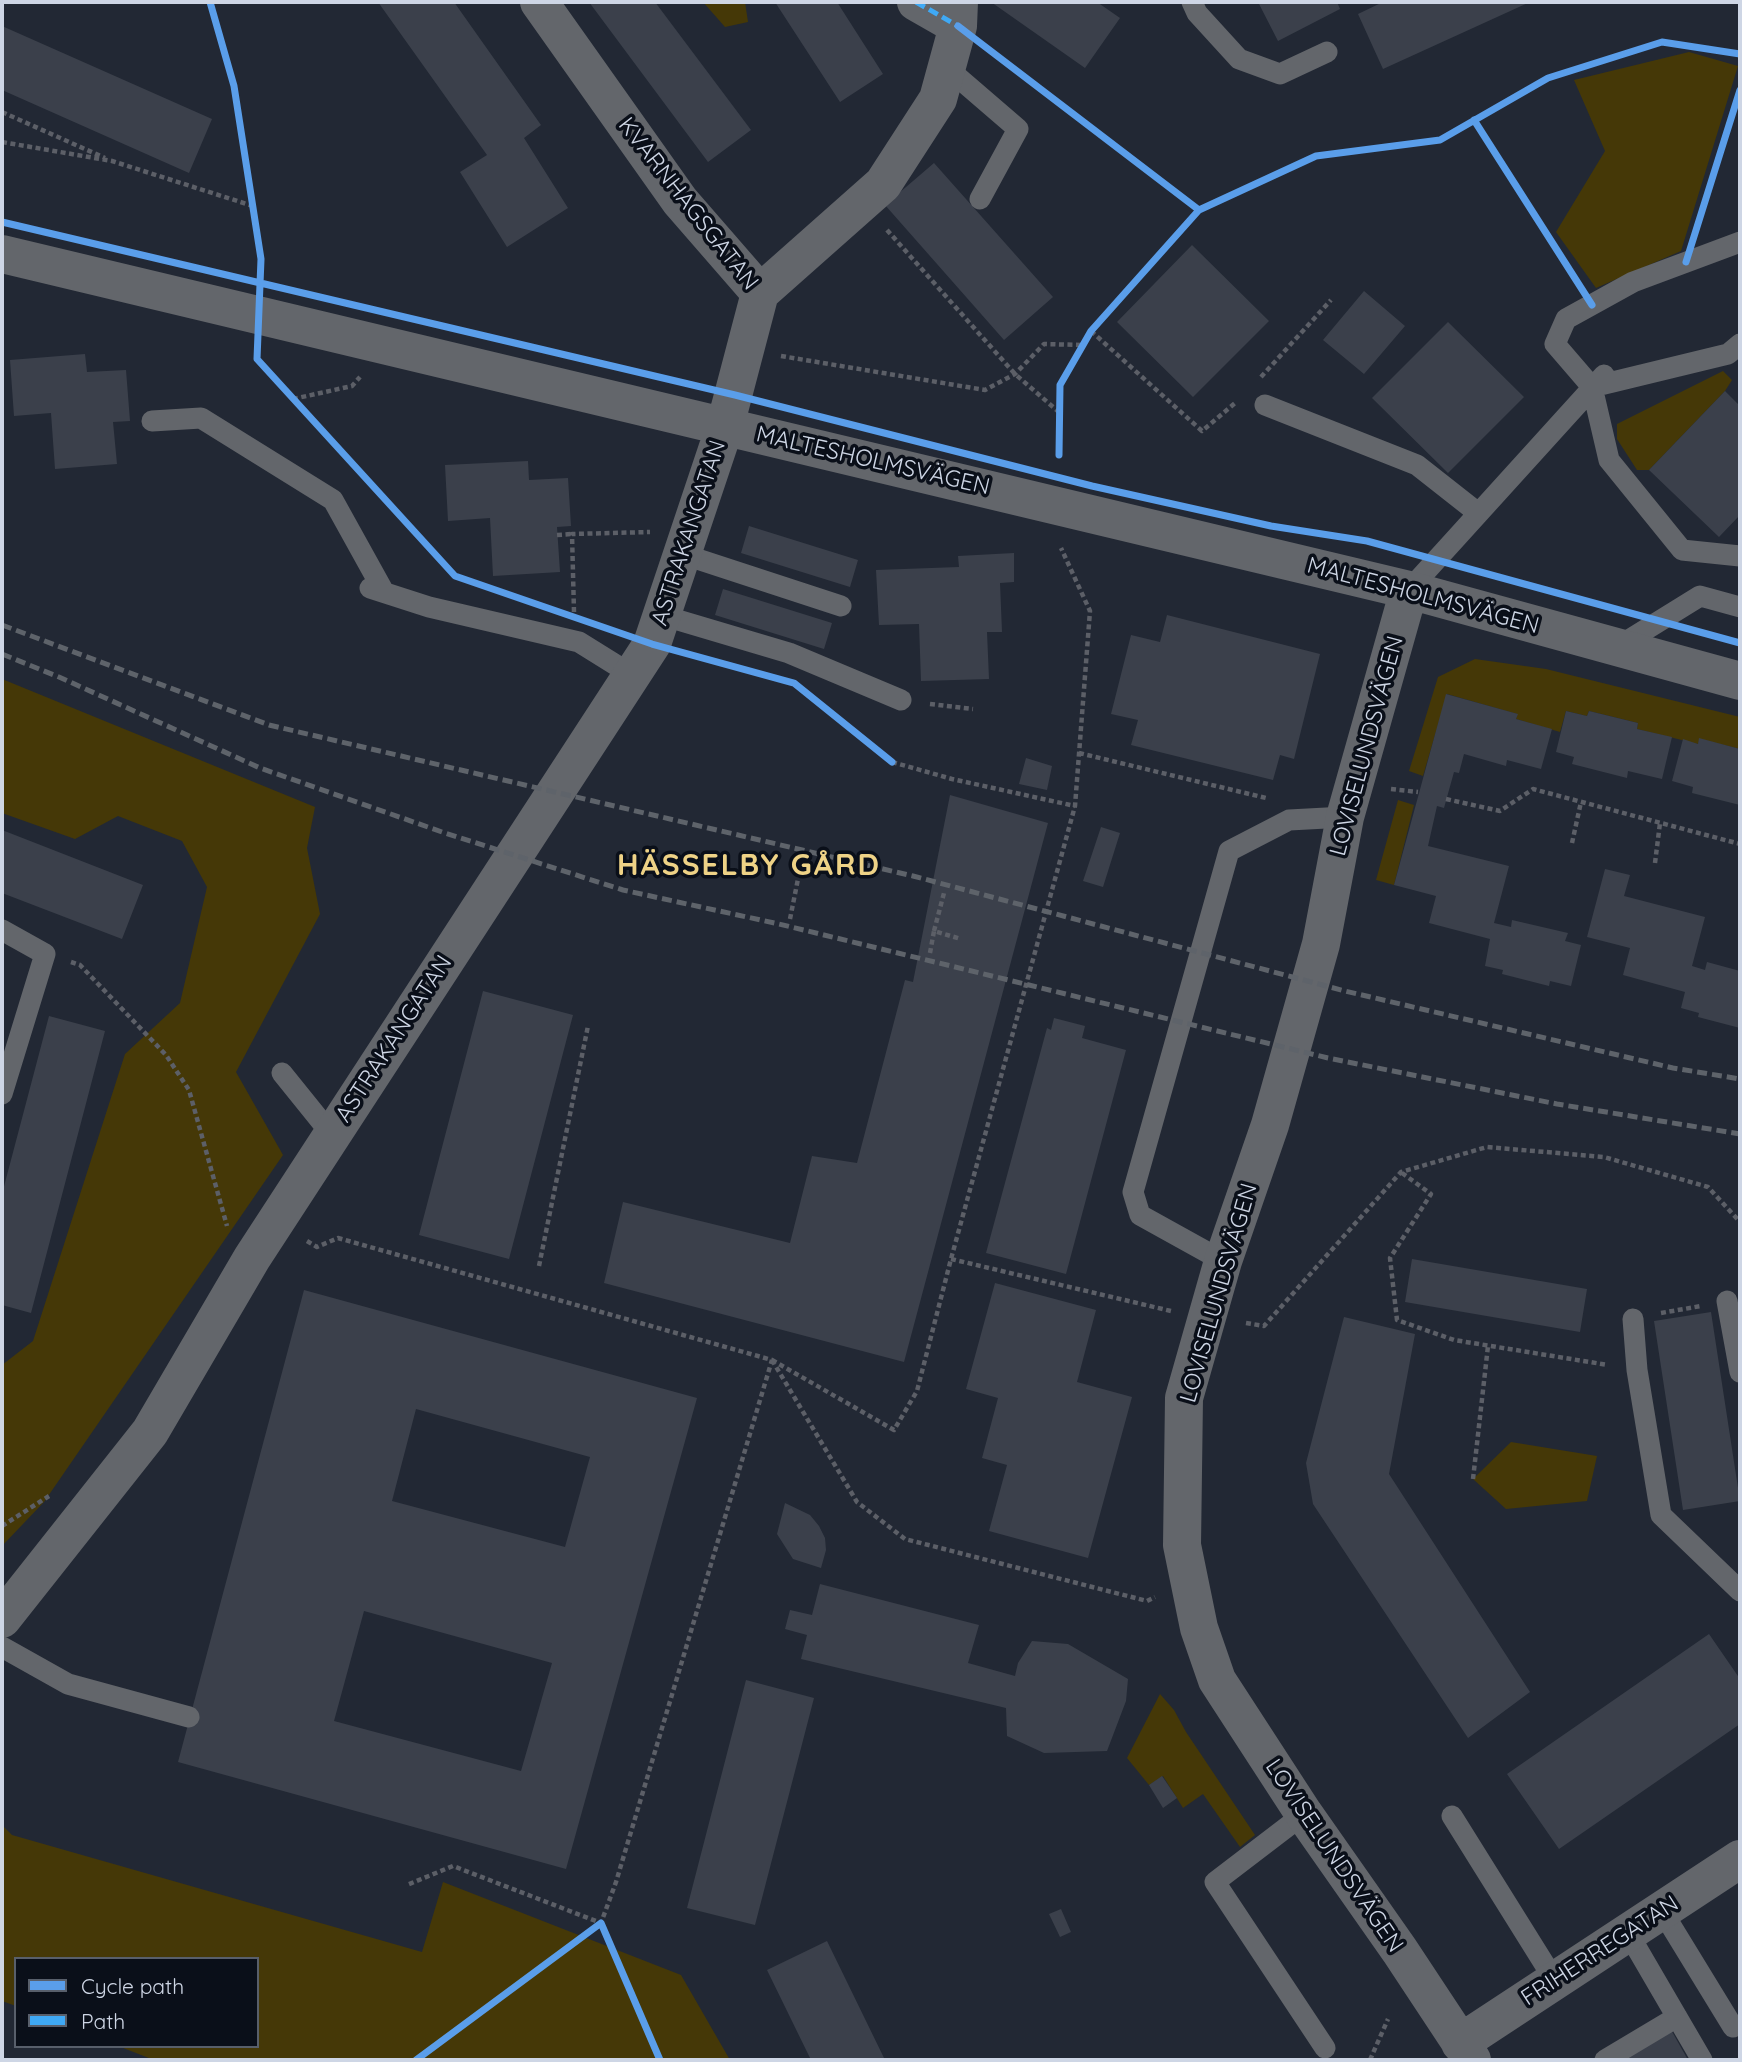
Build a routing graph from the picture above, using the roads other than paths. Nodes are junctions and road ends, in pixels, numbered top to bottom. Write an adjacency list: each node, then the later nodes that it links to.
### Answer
1 (540, 2): 10 (street, KVARNHAGSGATAN)
2 (916, 2): 4 (street)
3 (1192, 2): 5 (lane)
4 (958, 14): 6 (street)
5 (1327, 52)
6 (946, 67): 7 (lane); 10 (street)
7 (980, 199)
8 (1740, 242): 12 (lane)
9 (2, 254): 15 (street, MALTESHOLMSVÄGEN)
10 (760, 293): 15 (street, KVARNHAGSGATAN)
11 (1740, 345): 12 (lane)
12 (1598, 381): 16 (lane); 18 (lane)
13 (1265, 405): 16 (lane)
14 (152, 421): 24 (lane)
15 (725, 426): 17 (street, ASTRAKANGATAN); 19 (street, MALTESHOLMSVÄGEN)
16 (1478, 513): 19 (lane)
17 (686, 543): 20 (lane); 22 (street, ASTRAKANGATAN)
18 (1740, 555)
19 (1409, 590): 23 (street, MALTESHOLMSVÄGEN); 27 (street, LOVISELUNDSVÄGEN)
20 (841, 607)
21 (1740, 607): 23 (lane)
22 (662, 615): 24 (street, ASTRAKANGATAN); 26 (lane)
23 (1616, 648): 25 (street, MALTESHOLMSVÄGEN)
24 (632, 675): 31 (street, ASTRAKANGATAN)
25 (1740, 681)
26 (901, 700)
27 (1345, 817): 32 (street, LOVISELUNDSVÄGEN); 32 (lane)
28 (2, 930): 30 (lane)
29 (282, 1073): 31 (lane)
30 (2, 1094)
31 (332, 1135): 37 (street, ASTRAKANGATAN)
32 (1223, 1261): 40 (street, LOVISELUNDSVÄGEN)
33 (1727, 1301): 35 (lane)
34 (1633, 1319): 36 (lane)
35 (1740, 1372)
36 (1740, 1591)
37 (2, 1619)
38 (2, 1647): 39 (lane)
39 (190, 1717)
40 (1304, 1814): 48 (lane); 49 (street, LOVISELUNDSVÄGEN)
41 (1452, 1816): 45 (lane)
42 (1740, 1859): 43 (street, FRIHERREGATAN)
43 (1662, 1911): 44 (street, FRIHERREGATAN); 47 (lane)
44 (1628, 1933): 45 (street, FRIHERREGATAN); 46 (lane)
45 (1555, 1981): 49 (street, FRIHERREGATAN)
46 (1677, 2017): 50 (lane); 51 (lane)
47 (1733, 2027)
48 (1325, 2048)
49 (1466, 2052)
50 (1605, 2060)
51 (1702, 2060)

